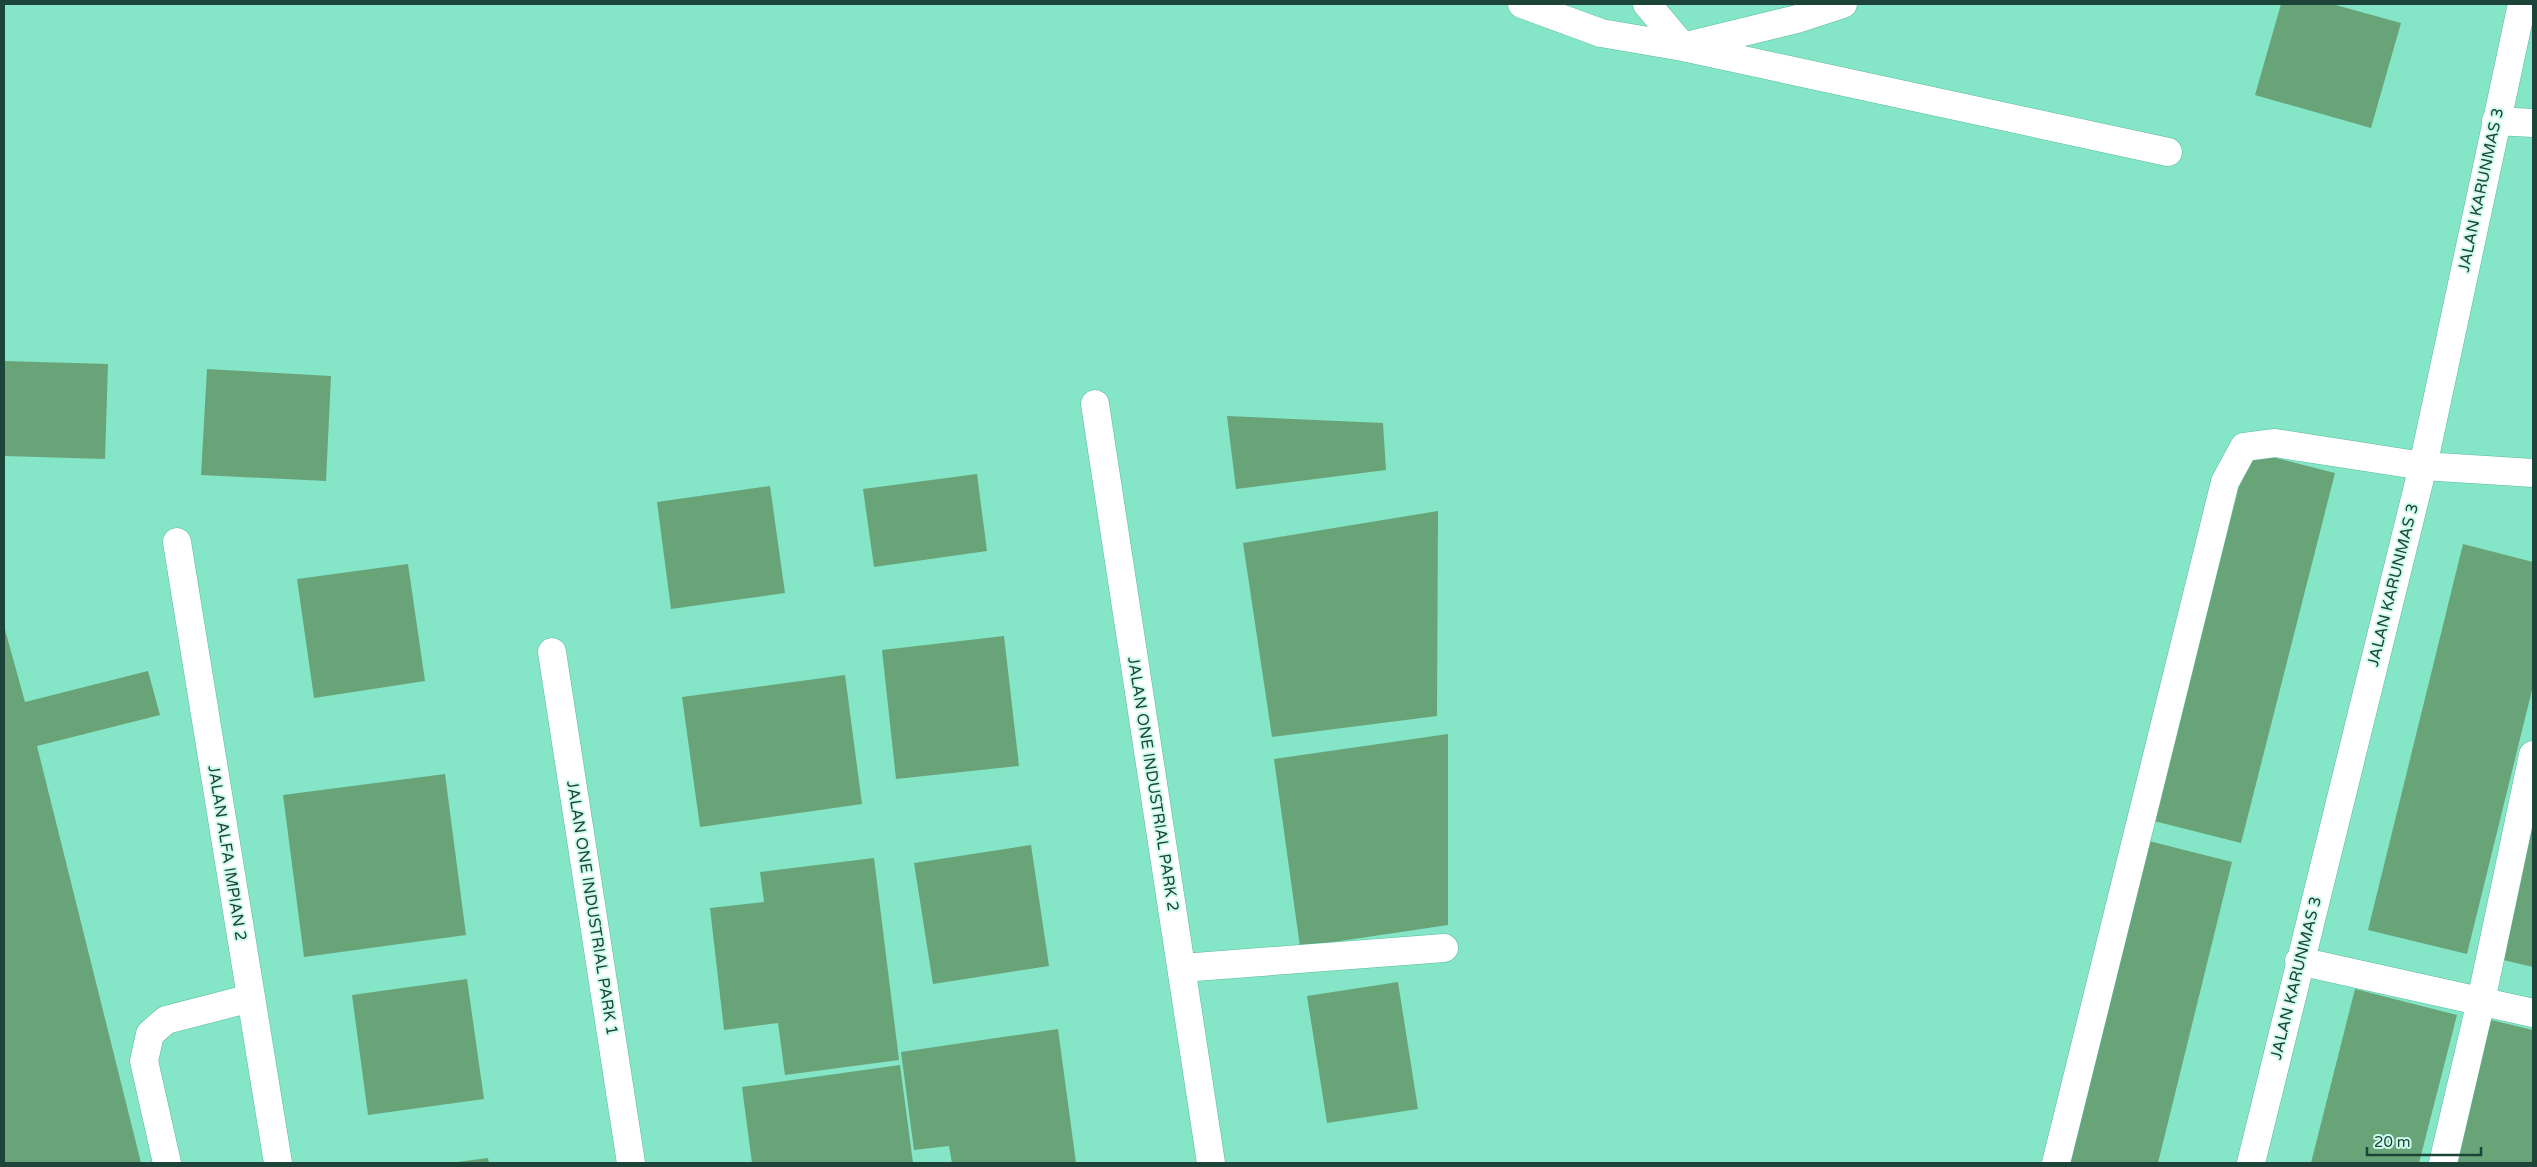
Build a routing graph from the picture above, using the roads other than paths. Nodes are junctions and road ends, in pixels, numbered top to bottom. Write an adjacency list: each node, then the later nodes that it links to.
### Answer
1 (1522, 4): 5 (street)
2 (1647, 4): 5 (street)
3 (1843, 4): 5 (street)
4 (2522, 4): 6 (street, JALAN KARUNMAS 3)
5 (1682, 47): 8 (street)
6 (2496, 121): 7 (street); 10 (street, JALAN KARUNMAS 3)
7 (2533, 123)
8 (2168, 152)
9 (1095, 404): 17 (street, JALAN ONE INDUSTRIAL PARK 2)
10 (2423, 466): 11 (street); 16 (street, JALAN KARUNMAS 3); 25 (street)
11 (2533, 473)
12 (177, 542): 18 (street, JALAN ALFA IMPIAN 2)
13 (552, 652): 23 (street, JALAN ONE INDUSTRIAL PARK 1)
14 (2533, 755): 19 (street)
15 (1444, 948): 17 (street)
16 (2300, 961): 19 (street); 26 (street, JALAN KARUNMAS 3)
17 (1182, 968): 24 (street, JALAN ONE INDUSTRIAL PARK 2)
18 (251, 998): 21 (street); 22 (street, JALAN ALFA IMPIAN 2)
19 (2481, 1001): 20 (street); 27 (street)
20 (2533, 1013)
21 (167, 1163)
22 (278, 1163)
23 (631, 1163)
24 (1211, 1163)
25 (2056, 1163)
26 (2251, 1163)
27 (2443, 1163)

